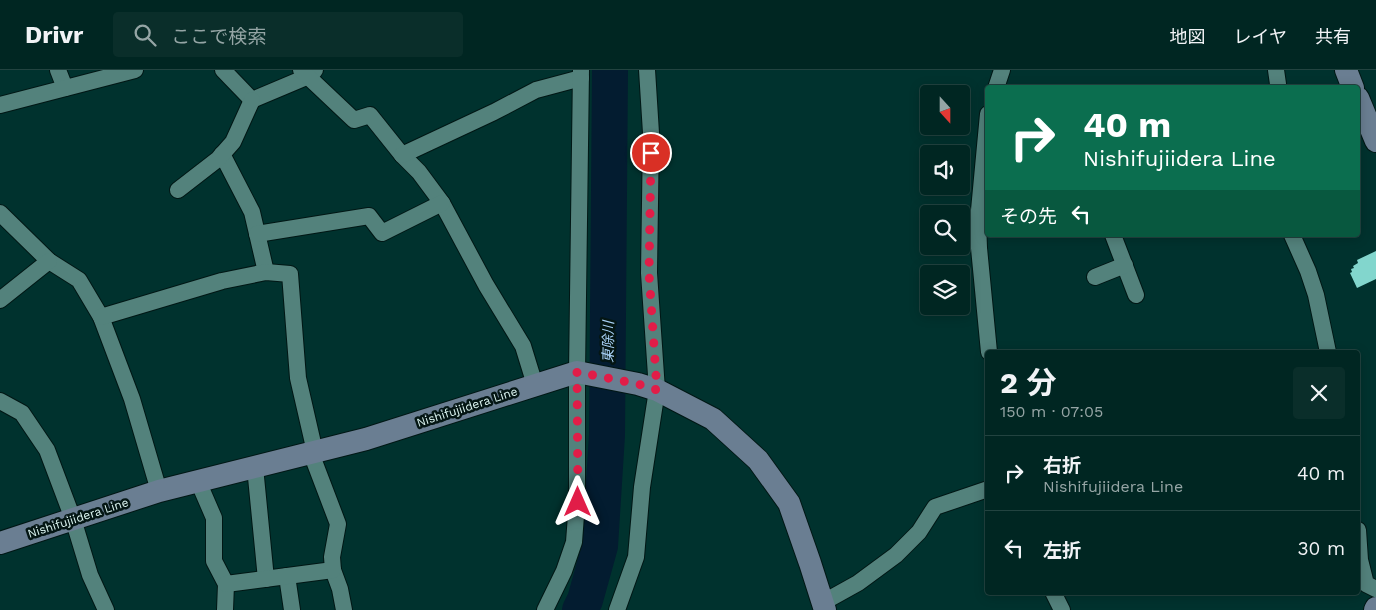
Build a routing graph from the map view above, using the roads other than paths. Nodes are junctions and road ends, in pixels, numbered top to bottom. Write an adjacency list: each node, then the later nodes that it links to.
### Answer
1 (58, 70): 11 (street)
2 (135, 70): 11 (street)
3 (223, 70): 12 (street)
4 (647, 70): 36 (street)
5 (1002, 70): 9 (street)
6 (1346, 70): 10 (main road)
7 (308, 72): 12 (street); 18 (street)
8 (581, 74): 18 (street); 34 (street)
9 (997, 85)
10 (1352, 85)
11 (65, 88): 14 (street)
12 (252, 100): 17 (street)
13 (1360, 103): 15 (main road)
14 (0, 105)
15 (1376, 142)
16 (985, 146): 32 (street)
17 (222, 154): 19 (street); 22 (street)
18 (402, 155): 20 (street)
19 (178, 190)
20 (442, 203): 22 (street); 35 (street)
21 (0, 213): 25 (street)
22 (257, 234): 27 (street)
23 (1115, 237): 26 (street)
24 (1293, 237): 33 (street)
25 (49, 261): 30 (street); 31 (street)
26 (1125, 265): 28 (street); 29 (street)
27 (266, 272): 31 (street); 38 (street)
28 (1095, 277)
29 (1136, 295)
30 (0, 300)
31 (100, 317): 42 (street)
32 (989, 350)
33 (1328, 350)
34 (577, 372): 35 (main road, Nishifujiidera Line); 36 (main road, Nishifujiidera Line); 57 (street)
35 (535, 385): 38 (main road, Nishifujiidera Line)
36 (648, 387): 52 (main road, Nishifujiidera Line); 58 (street)
37 (0, 401): 43 (street)
38 (313, 452): 39 (main road, Nishifujiidera Line); 46 (street)
39 (255, 467): 40 (main road, Nishifujiidera Line); 48 (street)
40 (198, 481): 42 (main road, Nishifujiidera Line); 49 (street)
41 (985, 489): 52 (street)
42 (159, 491): 43 (main road, Nishifujiidera Line)
43 (73, 519): 44 (main road, Nishifujiidera Line); 53 (street)
44 (0, 543)
45 (1360, 560): 50 (street)
46 (333, 570): 47 (street); 56 (street)
47 (287, 576): 48 (street); 55 (street)
48 (266, 579): 49 (street)
49 (226, 584): 54 (street)
50 (1376, 589)
51 (1054, 595): 59 (street)
52 (824, 607)
53 (106, 610)
54 (225, 610)
55 (292, 610)
56 (344, 610)
57 (545, 610)
58 (617, 610)
59 (1062, 610)

